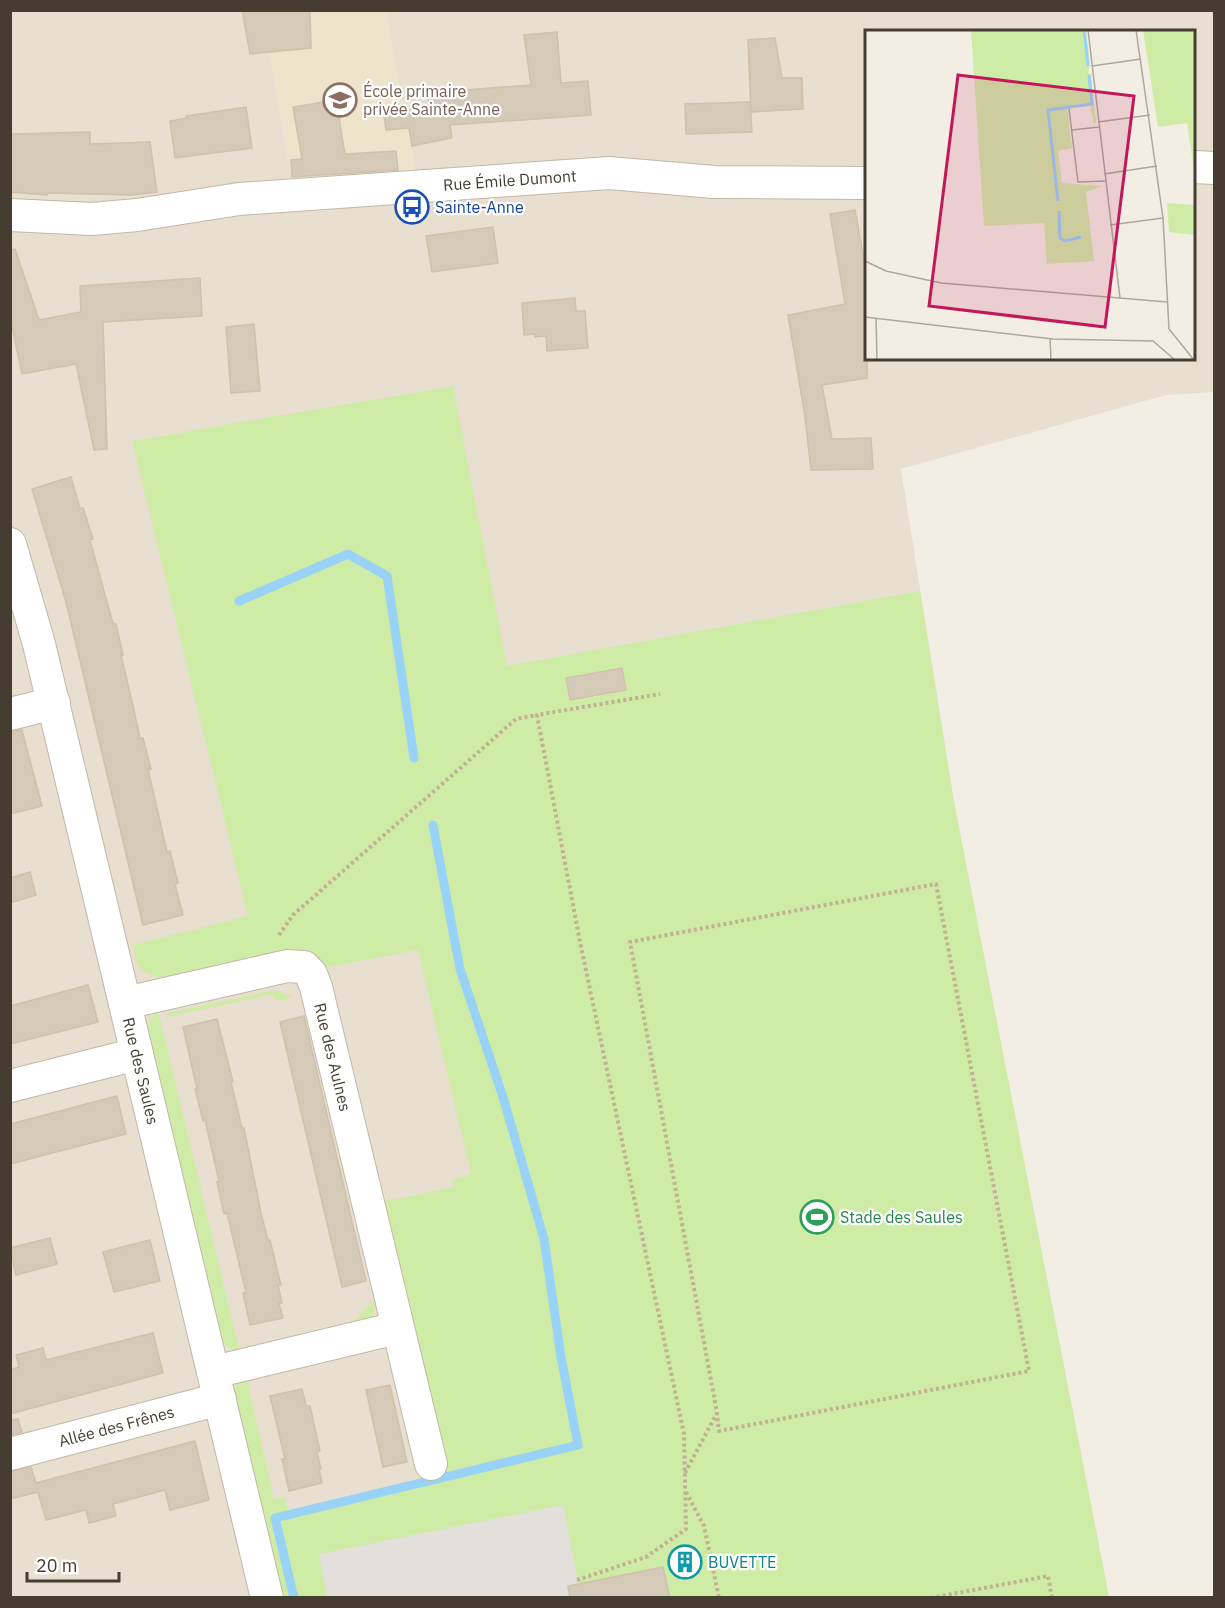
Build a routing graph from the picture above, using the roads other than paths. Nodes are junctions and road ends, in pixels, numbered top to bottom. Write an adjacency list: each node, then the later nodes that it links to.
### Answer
1 (1195, 167): 2 (street)
2 (1215, 168)
3 (865, 183): 4 (street, Rue Émile Dumont)
4 (10, 215)
5 (10, 544): 6 (street, Rue des Saules)
6 (54, 703): 7 (street); 8 (street, Rue des Saules)
7 (10, 714)
8 (125, 1003): 9 (street, Rue des Saules); 11 (street, Rue des Aulnes)
9 (137, 1054): 10 (street); 12 (street, Rue des Saules)
10 (10, 1086)
11 (397, 1328): 12 (street); 14 (street, Rue des Aulnes)
12 (217, 1385): 13 (street, Allée des Frênes); 15 (street, Rue des Saules)
13 (10, 1454)
14 (431, 1464)
15 (267, 1598)

